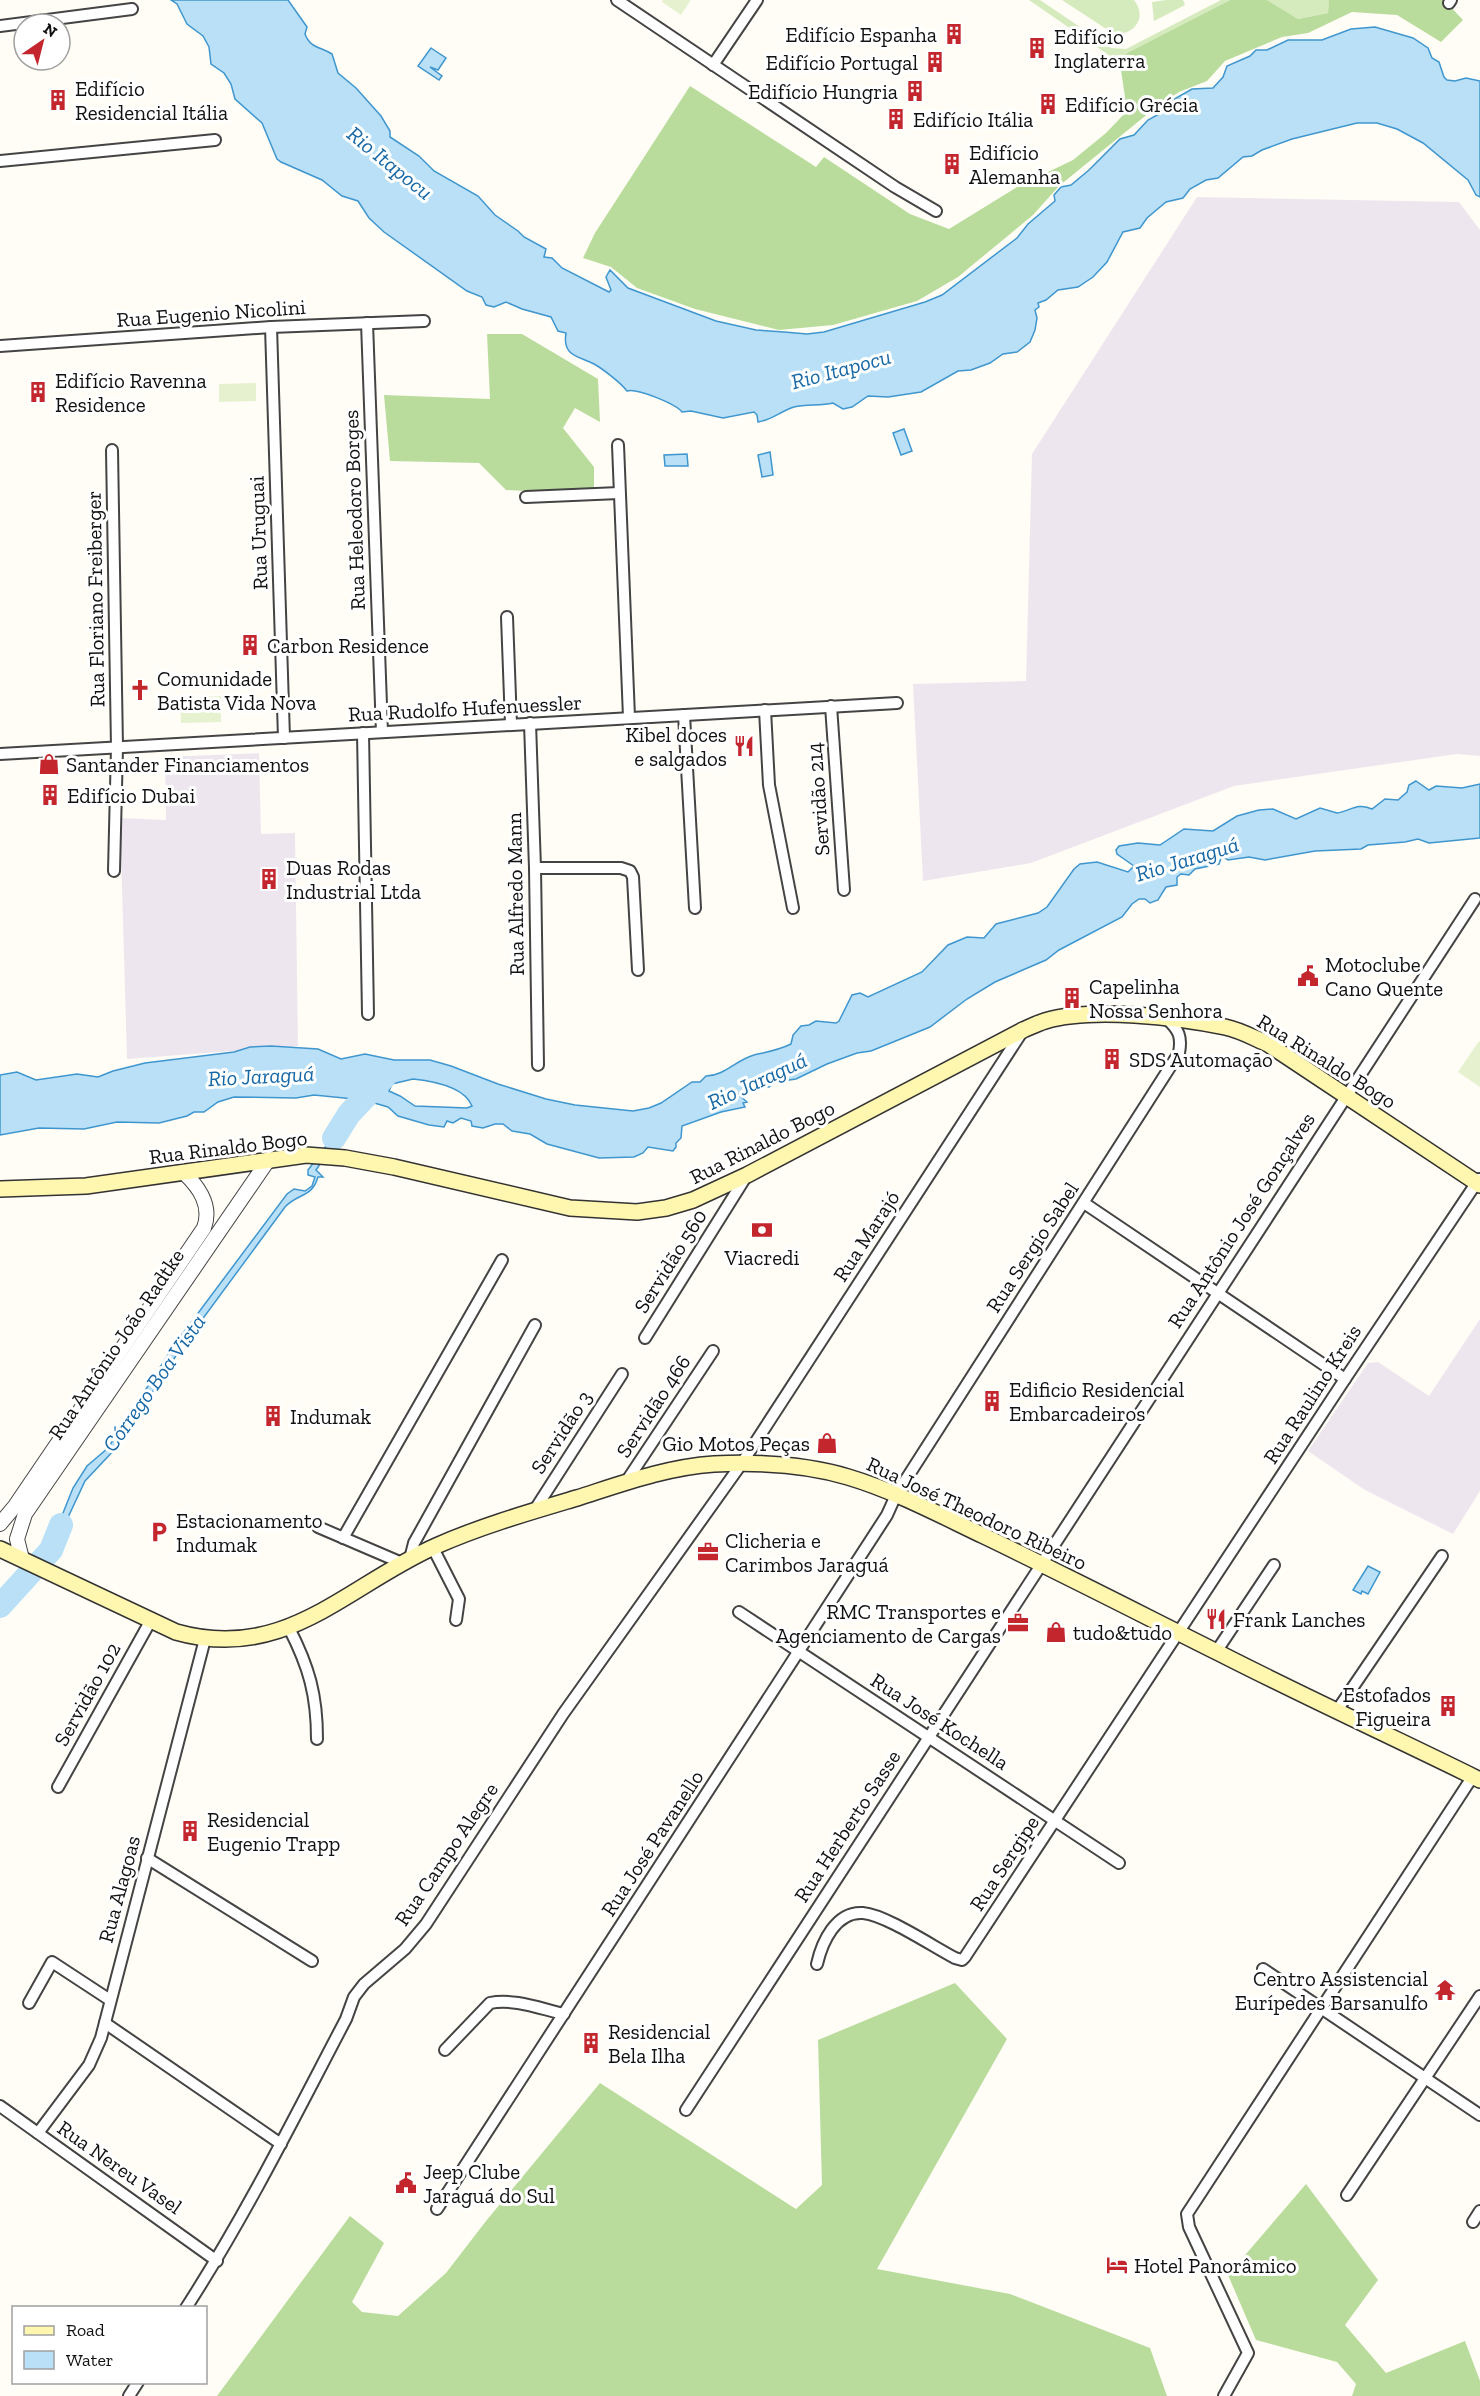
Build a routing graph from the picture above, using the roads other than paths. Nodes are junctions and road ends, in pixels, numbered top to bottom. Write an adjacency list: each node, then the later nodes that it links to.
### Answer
1 (617, 0): 5 (street)
2 (757, 0): 5 (street)
3 (132, 9): 4 (street)
4 (0, 26)
5 (713, 64): 8 (street)
6 (215, 140): 7 (street)
7 (0, 161)
8 (936, 211)
9 (424, 321): 10 (street, Rua Eugenio Nicolini)
10 (367, 323): 11 (street, Rua Eugenio Nicolini); 25 (street, Rua Heleodoro Borges)
11 (271, 327): 12 (street, Rua Eugenio Nicolini); 27 (street, Rua Uruguai)
12 (0, 346)
13 (618, 445): 15 (street)
14 (112, 450): 28 (street, Rua Floriano Freiberger)
15 (619, 493): 16 (street); 22 (street)
16 (526, 497)
17 (507, 617): 24 (street)
18 (897, 703): 19 (street, Rua Rudolfo Hufenuessler)
19 (831, 706): 20 (street, Rua Rudolfo Hufenuessler); 32 (street, Servidão 214)
20 (765, 710): 21 (street, Rua Rudolfo Hufenuessler); 35 (street)
21 (684, 715): 22 (street, Rua Rudolfo Hufenuessler); 34 (street)
22 (629, 717): 23 (street, Rua Rudolfo Hufenuessler)
23 (530, 723): 24 (street, Rua Rudolfo Hufenuessler); 30 (street, Rua Alfredo Mann)
24 (511, 724): 25 (street, Rua Rudolfo Hufenuessler)
25 (382, 732): 26 (street, Rua Rudolfo Hufenuessler)
26 (363, 733): 27 (street, Rua Rudolfo Hufenuessler); 37 (street)
27 (284, 738): 28 (street, Rua Rudolfo Hufenuessler)
28 (117, 747): 29 (street, Rua Rudolfo Hufenuessler); 31 (street, Rua Floriano Freiberger)
29 (0, 754)
30 (535, 868): 36 (street); 40 (street, Rua Alfredo Mann)
31 (114, 871)
32 (844, 890)
33 (1474, 899): 41 (street, Rua Antônio José Gonçalves)
34 (695, 908)
35 (793, 908)
36 (638, 970)
37 (369, 1014)
38 (1167, 1019): 39 (main road, Rua Rinaldo Bogo); 41 (main road, Rua Rinaldo Bogo); 47 (street, Rua Sergio Sabel)
39 (1023, 1030): 44 (main road, Rua Rinaldo Bogo); 55 (street, Rua Marajó)
40 (538, 1065)
41 (1346, 1095): 45 (main road, Rua Rinaldo Bogo); 49 (street, Rua Antônio José Gonçalves)
42 (269, 1159): 43 (main road, Rua Rinaldo Bogo); 44 (main road, Rua Rinaldo Bogo); 66 (street, Rua Antônio João Radtke)
43 (184, 1173): 46 (main road, Rua Rinaldo Bogo); 59 (street, Rua Antônio João Radtke)
44 (747, 1175): 51 (street, Servidão 560)
45 (1479, 1182): 54 (street, Rua Raulino Kreis)
46 (0, 1190)
47 (1084, 1203): 49 (street); 57 (street, Rua Sergio Sabel)
48 (502, 1260): 61 (street)
49 (1217, 1292): 54 (street); 67 (street, Rua Antônio José Gonçalves)
50 (535, 1326): 65 (street)
51 (645, 1338)
52 (713, 1351): 56 (street, Servidão 466)
53 (622, 1374): 58 (street, Servidão 3)
54 (1345, 1379): 73 (street, Rua Raulino Kreis)
55 (742, 1463): 56 (main road, Rua José Theodoro Ribeiro); 57 (main road, Rua José Theodoro Ribeiro); 100 (street, Rua Campo Alegre)
56 (626, 1482): 58 (main road, Rua José Theodoro Ribeiro)
57 (896, 1495): 67 (main road, Rua José Theodoro Ribeiro); 75 (street, Rua José Pavanello)
58 (534, 1511): 62 (main road, Rua José Theodoro Ribeiro)
59 (0, 1524)
60 (318, 1527): 61 (street)
61 (343, 1538): 65 (street)
62 (433, 1548): 65 (main road, Rua José Theodoro Ribeiro); 71 (street)
63 (0, 1549): 66 (main road, Rua José Theodoro Ribeiro)
64 (1442, 1556): 77 (street)
65 (406, 1561): 72 (main road, Rua José Theodoro Ribeiro)
66 (30, 1562): 70 (main road, Rua José Theodoro Ribeiro)
67 (1041, 1564): 73 (main road, Rua José Theodoro Ribeiro); 78 (street, Rua Herberto Sasse)
68 (1274, 1565): 76 (street)
69 (739, 1612): 75 (street, Rua José Kochella)
70 (150, 1620): 74 (main road, Rua José Theodoro Ribeiro); 81 (street, Servidão 102)
71 (456, 1620)
72 (289, 1628): 74 (main road, Rua José Theodoro Ribeiro); 79 (street)
73 (1179, 1633): 76 (main road, Rua José Theodoro Ribeiro); 82 (street, Rua Sergipe)
74 (205, 1639): 83 (street, Rua Alagoas)
75 (799, 1652): 78 (street, Rua José Kochella); 92 (street, Rua José Pavanello)
76 (1216, 1652): 77 (main road, Rua José Theodoro Ribeiro)
77 (1336, 1712): 80 (main road, Rua José Theodoro Ribeiro)
78 (928, 1737): 82 (street, Rua José Kochella); 97 (street, Rua Herberto Sasse)
79 (317, 1739)
80 (1476, 1778): 91 (street)
81 (58, 1787)
82 (1056, 1821): 84 (street, Rua José Kochella); 86 (street, Rua Sergipe)
83 (147, 1858): 85 (street); 89 (street, Rua Alagoas)
84 (1119, 1863)
85 (312, 1960)
86 (817, 1964)
87 (1263, 1969): 91 (street)
88 (1480, 1996): 95 (street)
89 (110, 2000): 90 (street); 93 (street, Rua Alagoas)
90 (29, 2003)
91 (1321, 2008): 95 (street); 107 (street)
92 (564, 2014): 94 (street); 102 (street, Rua José Pavanello)
93 (105, 2023): 99 (street, Rua Alagoas); 100 (street)
94 (445, 2050)
95 (1425, 2078): 98 (street); 101 (street)
96 (0, 2106): 99 (street, Rua Nereu Vasel)
97 (686, 2110)
98 (1480, 2115)
99 (38, 2133): 105 (street, Rua Nereu Vasel)
100 (281, 2144): 105 (street, Rua Campo Alegre)
101 (1347, 2195)
102 (437, 2209)
103 (1480, 2211): 104 (street)
104 (1473, 2222)
105 (217, 2260): 106 (street, Rua Campo Alegre)
106 (187, 2306)
107 (1224, 2396)

